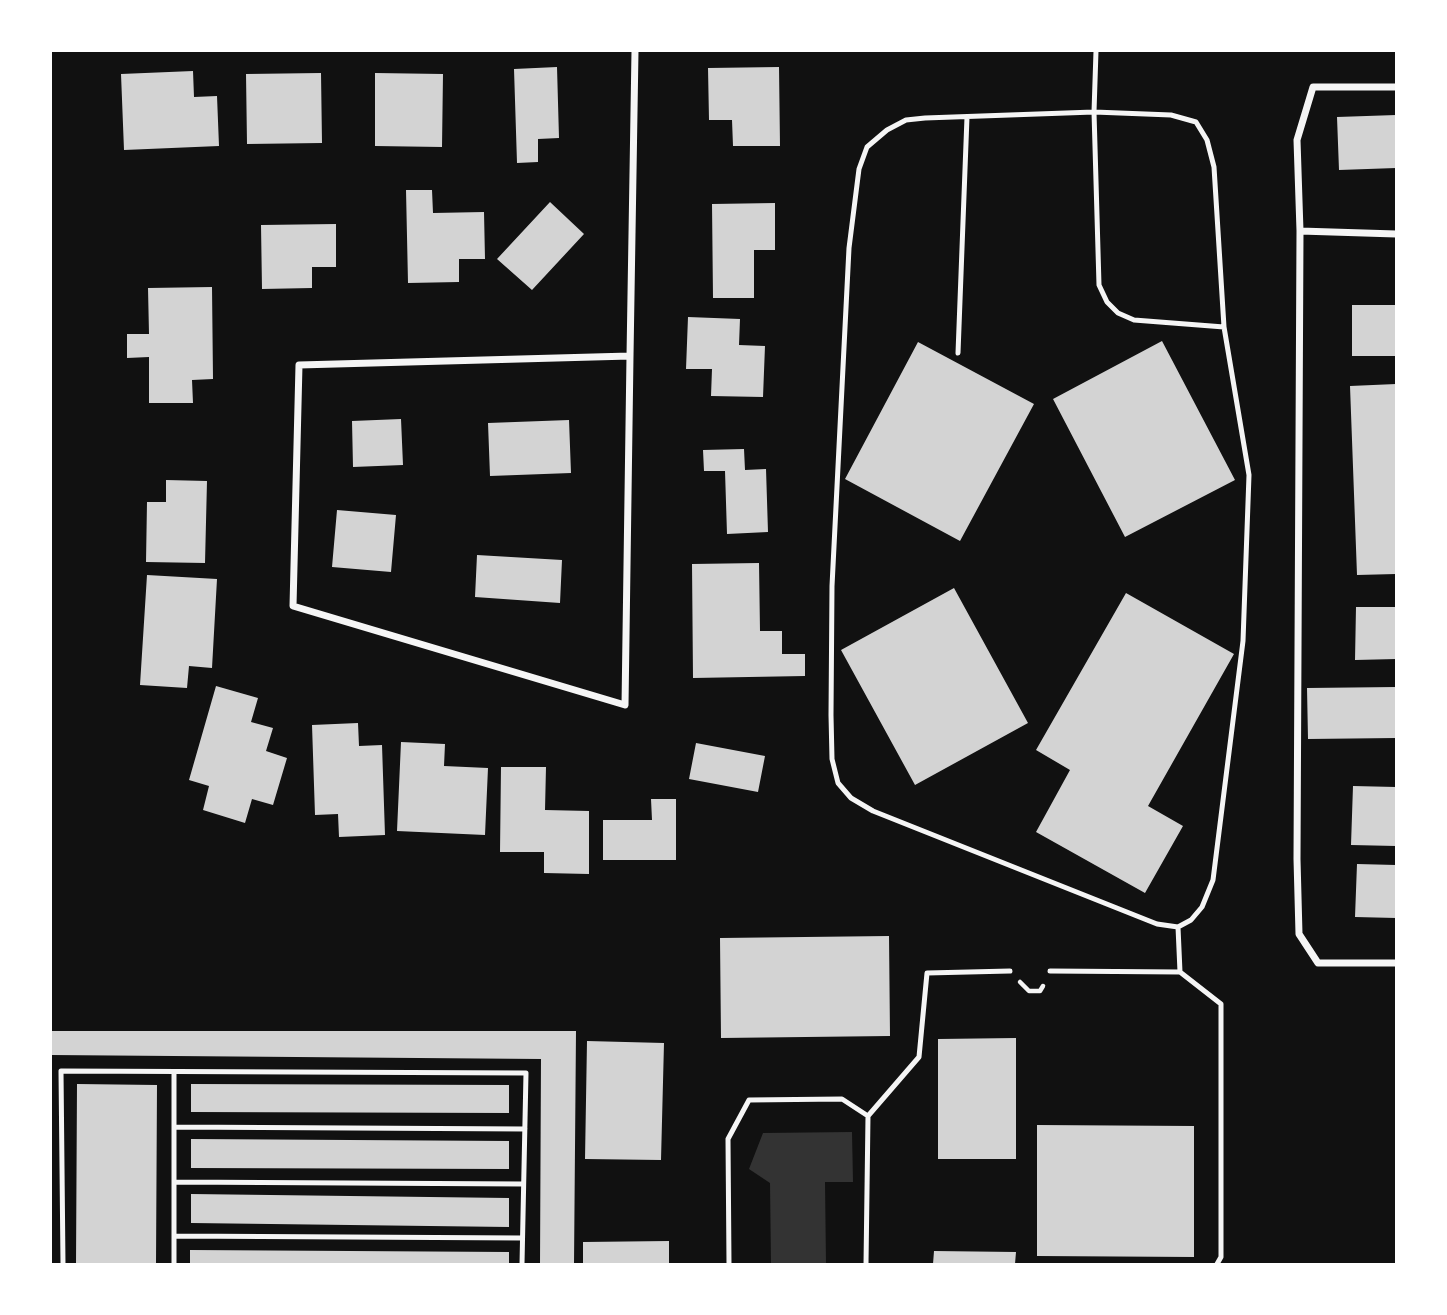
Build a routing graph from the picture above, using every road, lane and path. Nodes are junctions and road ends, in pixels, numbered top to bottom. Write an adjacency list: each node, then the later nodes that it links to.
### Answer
1 (635, 51): 10 (street)
2 (1096, 51): 4 (lane)
3 (1396, 87): 6 (street)
4 (1094, 112): 5 (lane); 8 (lane); 8 (lane)
5 (967, 117): 9 (lane); 11 (lane)
6 (1300, 231): 7 (street); 12 (street)
7 (1396, 234)
8 (1224, 327): 11 (lane)
9 (958, 353)
10 (631, 356): 10 (street)
11 (1178, 927): 15 (lane)
12 (1396, 963)
13 (1010, 971): 14 (path); 17 (lane)
14 (1050, 971): 15 (lane)
15 (1180, 972): 29 (lane)
16 (174, 1072): 18 (lane); 19 (lane); 24 (lane)
17 (868, 1115): 27 (lane); 28 (lane)
18 (174, 1127): 19 (lane); 20 (lane)
19 (525, 1129): 21 (lane)
20 (174, 1182): 21 (lane); 22 (lane)
21 (523, 1184): 23 (lane)
22 (174, 1236): 23 (lane); 25 (lane)
23 (522, 1238): 26 (lane)
24 (63, 1264)
25 (174, 1264)
26 (522, 1264)
27 (729, 1264)
28 (866, 1264)
29 (1217, 1264)

